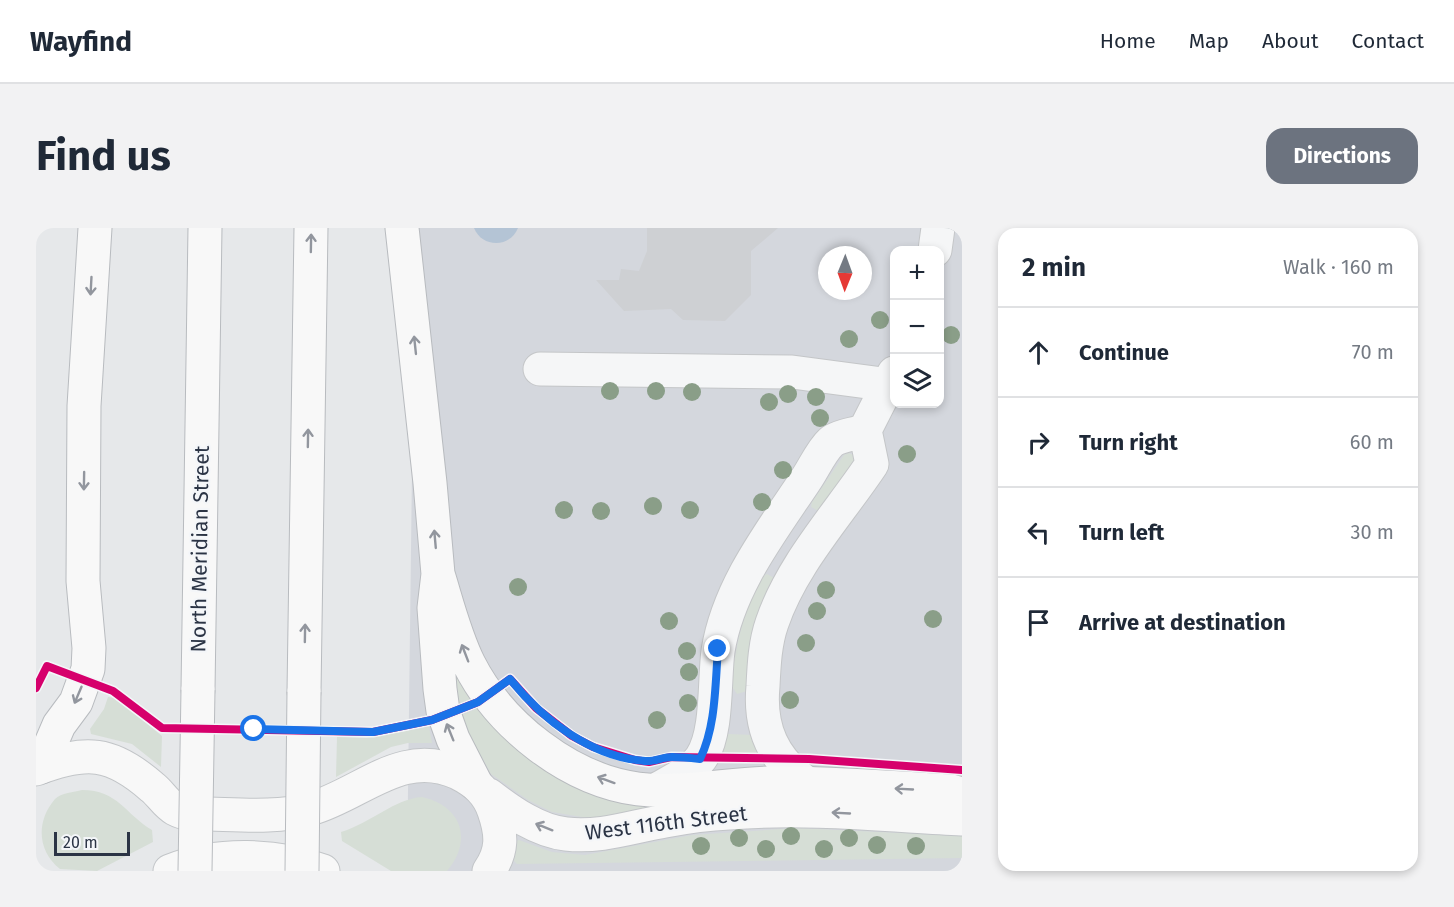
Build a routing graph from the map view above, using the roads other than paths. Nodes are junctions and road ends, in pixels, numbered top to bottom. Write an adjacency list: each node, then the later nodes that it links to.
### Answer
1 (95, 228): 14 (main road, one-way to 14)
2 (205, 228): 21 (main road, North Meridian Street, bridge)
3 (311, 228): 22 (main road, one-way to 3, bridge)
4 (402, 228): 11 (main road, one-way to 4)
5 (938, 228): 6 (lane)
6 (936, 246)
7 (540, 369): 8 (lane)
8 (890, 379)
9 (890, 383): 10 (lane)
10 (865, 430): 12 (lane); 13 (lane)
11 (438, 574): 16 (main road, one-way to 11); 17 (main road, one-way to 11)
12 (761, 711): 13 (lane); 15 (lane)
13 (713, 713): 17 (lane)
14 (39, 768): 16 (main road, West 116th Street)
15 (808, 784): 17 (main road); 18 (main road, one-way to 15)
16 (482, 790): 19 (main road, West 116th Street, one-way to 16); 24 (main road)
17 (656, 790)
18 (962, 794)
19 (962, 819)
20 (171, 871): 23 (main road)
21 (195, 871)
22 (302, 871)
23 (323, 871)
24 (489, 871)

